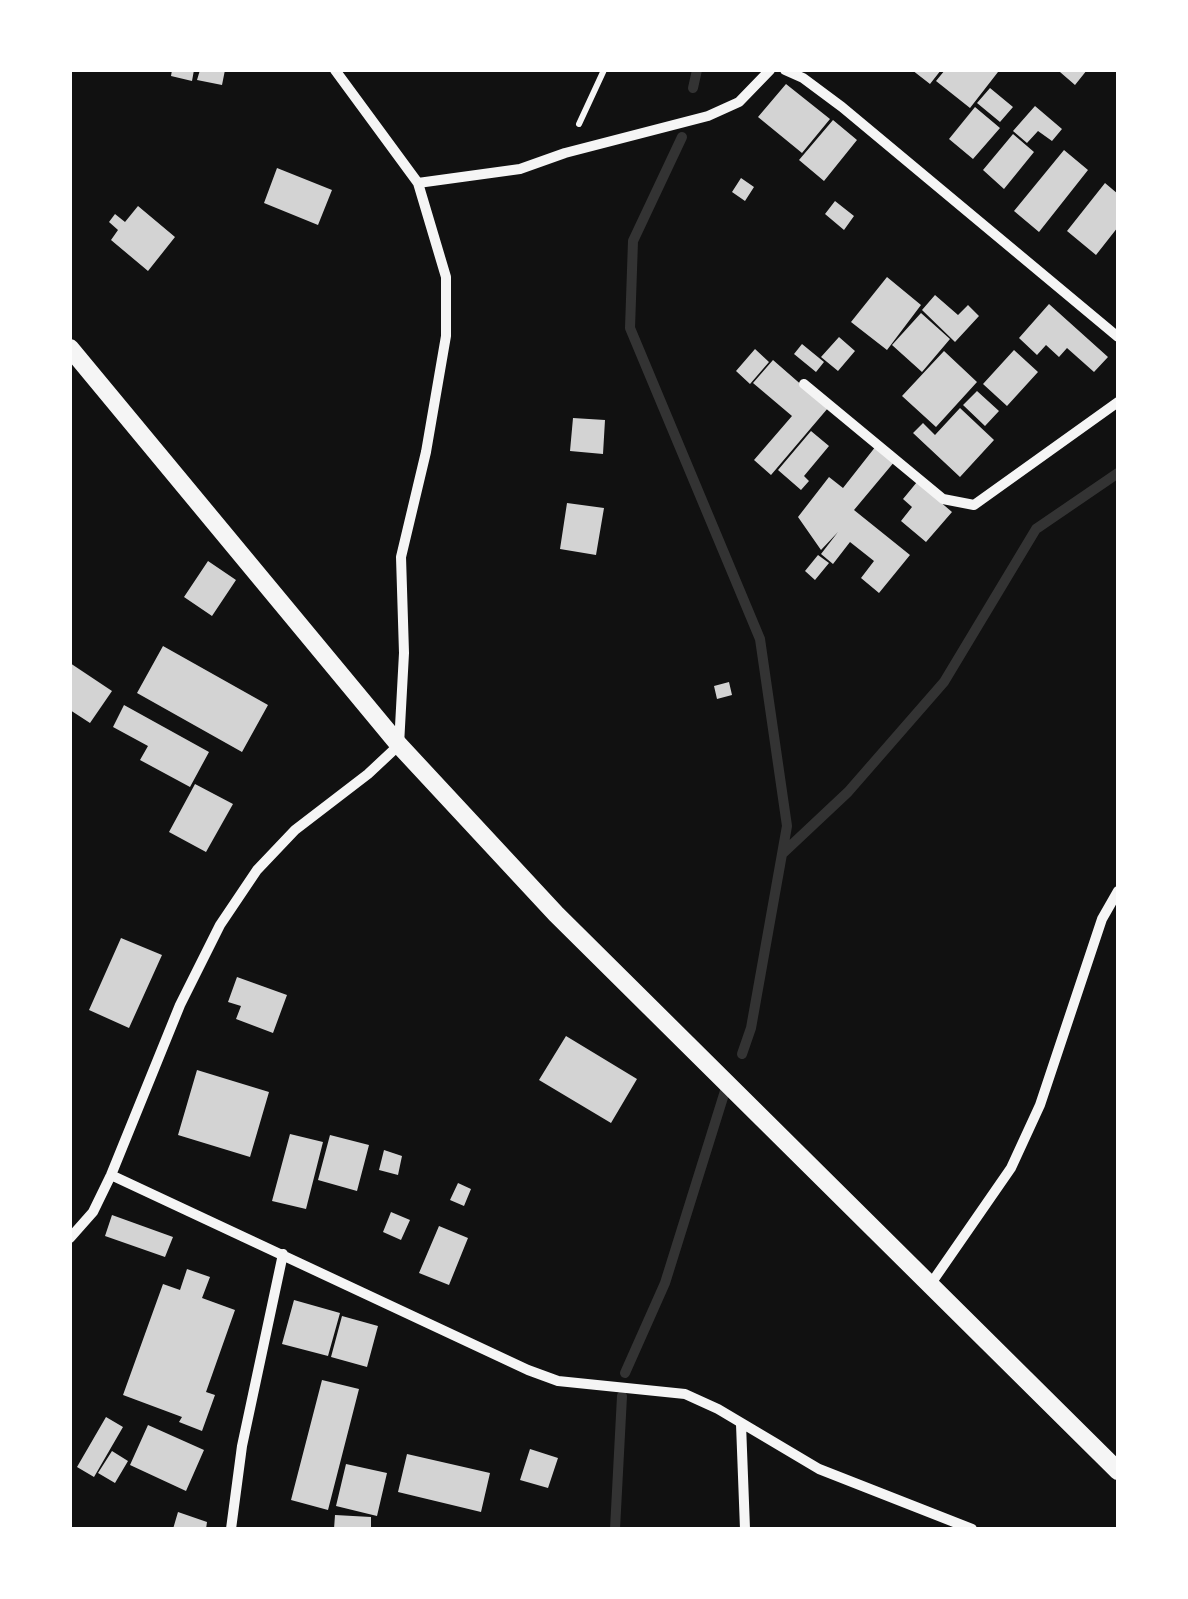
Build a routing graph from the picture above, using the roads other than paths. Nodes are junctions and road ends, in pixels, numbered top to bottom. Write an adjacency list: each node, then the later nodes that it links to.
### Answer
1 (336, 70): 4 (street)
2 (770, 70): 4 (street)
3 (785, 70): 5 (street)
4 (418, 183): 9 (street)
5 (1118, 337)
6 (70, 348): 9 (street)
7 (804, 384): 8 (street)
8 (1118, 402)
9 (398, 745): 11 (street); 14 (street)
10 (1118, 892): 14 (street)
11 (111, 1175): 12 (street); 13 (street)
12 (70, 1238)
13 (283, 1254): 15 (street); 17 (street)
14 (930, 1285): 16 (street)
15 (741, 1424): 18 (street); 19 (street)
16 (1118, 1471)
17 (231, 1529)
18 (745, 1529)
19 (972, 1529)

